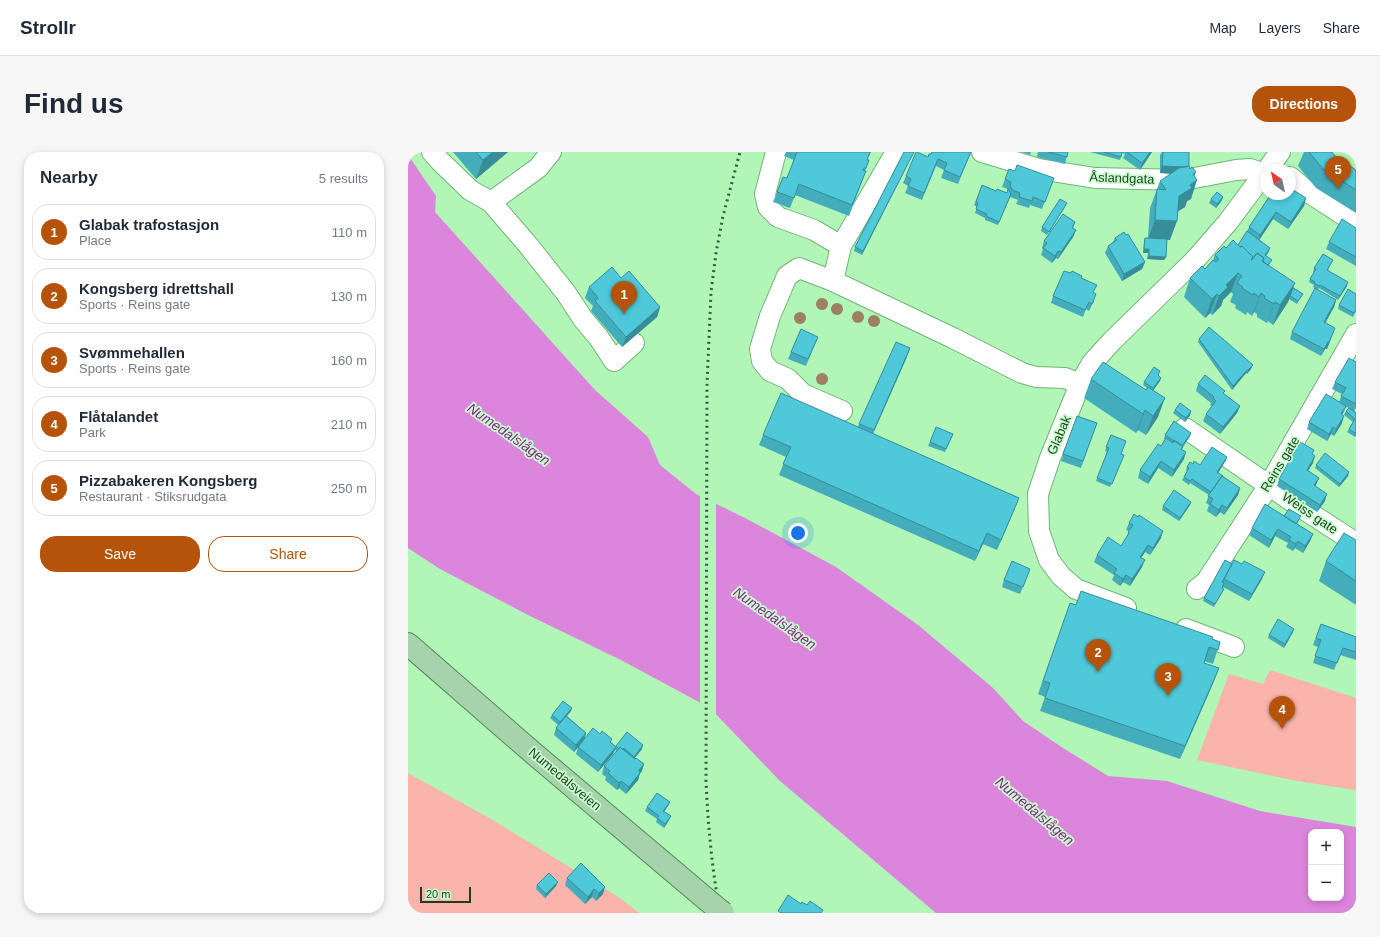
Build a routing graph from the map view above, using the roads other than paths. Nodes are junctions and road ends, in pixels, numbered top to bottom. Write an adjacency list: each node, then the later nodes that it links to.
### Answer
1 (432, 152): 9 (street)
2 (551, 152): 9 (street)
3 (776, 152): 11 (street)
4 (896, 152): 11 (street)
5 (982, 152): 6 (street, Åslandgata)
6 (1260, 168)
7 (1260, 182): 15 (street, Glabak)
8 (1296, 182): 10 (street)
9 (491, 202): 14 (street)
10 (1356, 223)
11 (841, 246): 12 (street)
12 (833, 281): 15 (street); 16 (street)
13 (1356, 334): 18 (street, Reins gate)
14 (634, 343)
15 (1080, 384): 21 (street, Glabak)
16 (842, 411)
17 (1185, 428): 18 (street, Weiss gate)
18 (1269, 485): 19 (street, Weiss gate); 20 (street, Reins gate)
19 (1356, 543)
20 (1197, 589)
21 (1140, 612)
22 (1167, 622): 24 (street)
23 (408, 644): 25 (main road, Numedalsveien, bridge)
24 (1234, 647)
25 (723, 913)

